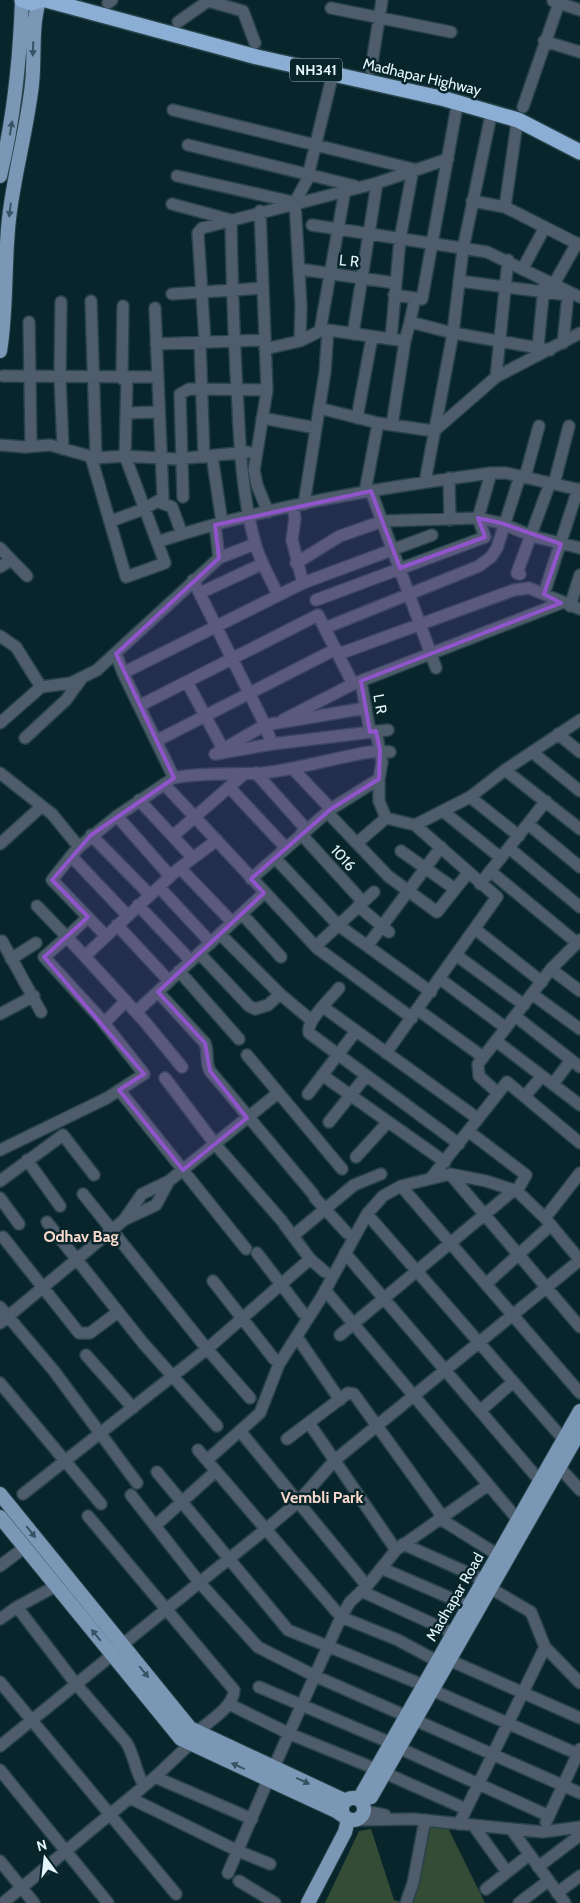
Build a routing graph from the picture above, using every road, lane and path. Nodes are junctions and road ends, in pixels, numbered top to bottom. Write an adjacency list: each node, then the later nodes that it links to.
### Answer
1 (22, 0): 2 (highway, NH341); 28 (main road, one-way to 1)
2 (42, 0): 16 (highway, Madhapar Highway / NH341); 87 (main road, one-way to 87)
3 (78, 0): 16 (highway, Madhapar Highway / NH341)
4 (382, 0): 9 (street)
5 (557, 1): 8 (street); 12 (street)
6 (200, 4): 10 (street); 13 (street)
7 (331, 8): 9 (street)
8 (580, 10)
9 (379, 18): 11 (street); 15 (street)
10 (178, 22)
11 (451, 32)
12 (544, 41): 14 (street); 18 (street)
13 (255, 43)
14 (580, 52)
15 (371, 69)
16 (334, 70): 22 (highway, Madhapar Highway / NH341); 23 (street); 25 (highway, Madhapar Highway / NH341)
17 (457, 106): 26 (street)
18 (523, 107)
19 (173, 110): 23 (street)
20 (491, 115): 34 (street)
21 (517, 123): 37 (street)
22 (580, 142)
23 (317, 144): 27 (street); 30 (street)
24 (188, 145): 30 (street)
25 (580, 152)
26 (448, 159): 27 (street); 45 (street)
27 (413, 169): 31 (street); 44 (street)
28 (0, 176)
29 (177, 176): 35 (street)
30 (308, 176): 32 (street); 35 (street)
31 (377, 183): 32 (street); 43 (street)
32 (359, 187): 33 (street)
33 (345, 190): 35 (street); 42 (street)
34 (472, 201): 37 (street); 47 (street)
35 (295, 202): 38 (street); 50 (street)
36 (172, 204): 39 (street)
37 (505, 207): 41 (street)
38 (260, 211): 39 (street); 56 (street)
39 (231, 220): 58 (street); 59 (street)
40 (312, 225): 42 (street)
41 (544, 227): 46 (street); 49 (street)
42 (338, 230): 43 (street); 51 (street)
43 (368, 235): 44 (street); 52 (street)
44 (400, 239): 45 (street); 55 (street)
45 (432, 242): 47 (street); 64 (street)
46 (578, 244): 54 (street)
47 (463, 249): 48 (street); 53 (street)
48 (508, 260): 49 (street); 57 (street)
49 (523, 268): 54 (street)
50 (299, 269): 51 (street, L R); 80 (street)
51 (330, 274): 52 (street, L R); 71 (street)
52 (362, 278): 55 (street, L R); 74 (street)
53 (458, 281): 57 (street); 72 (street)
54 (549, 282): 60 (street); 63 (street)
55 (395, 283): 62 (street)
56 (263, 288): 58 (street); 84 (street)
57 (506, 289): 60 (street); 78 (street)
58 (232, 290): 59 (street); 77 (street)
59 (202, 292): 61 (street); 79 (street)
60 (543, 292): 63 (street); 85 (street)
61 (172, 294)
62 (394, 295): 64 (street); 76 (street)
63 (575, 296): 82 (street)
64 (415, 298): 70 (street)
65 (91, 301): 89 (street)
66 (61, 302): 93 (street)
67 (123, 306): 94 (street)
68 (155, 308): 83 (street)
69 (29, 322): 92 (street)
70 (410, 322): 72 (street); 81 (street)
71 (324, 331): 74 (street); 80 (street); 98 (street)
72 (454, 333): 78 (street); 108 (street)
73 (580, 333): 82 (street)
74 (354, 334): 75 (street)
75 (372, 337): 76 (street); 102 (street)
76 (391, 339): 81 (street)
77 (233, 341): 79 (street); 84 (street); 96 (street)
78 (500, 341): 85 (street); 91 (street)
79 (202, 342): 83 (street); 95 (street)
80 (300, 342): 84 (street)
81 (405, 342): 104 (street)
82 (563, 343): 86 (street)
83 (156, 344): 90 (street)
84 (265, 345): 97 (street)
85 (538, 347): 86 (street)
86 (550, 350): 91 (street)
87 (0, 352)
88 (3, 376): 92 (street)
89 (93, 377): 93 (street); 94 (street); 116 (street)
90 (158, 377): 94 (street); 99 (street)
91 (496, 377): 108 (street)
92 (30, 378): 93 (street); 110 (street)
93 (60, 378): 111 (street)
94 (124, 379): 100 (street)
95 (202, 389): 96 (street); 115 (street); 118 (street)
96 (236, 390): 97 (street); 113 (street)
97 (267, 390): 101 (street)
98 (319, 408): 102 (street); 107 (street)
99 (159, 412): 100 (street); 117 (street)
100 (126, 413): 114 (street)
101 (262, 418): 107 (street); 112 (street)
102 (357, 418): 103 (street)
103 (378, 423): 104 (street); 125 (street)
104 (392, 425): 108 (street)
105 (539, 426): 120 (street)
106 (569, 426): 123 (street)
107 (316, 428): 128 (street)
108 (434, 432): 122 (street)
109 (0, 445): 110 (street)
110 (31, 446): 111 (street)
111 (63, 449): 116 (street)
112 (256, 451): 113 (street); 130 (street)
113 (240, 453): 115 (street); 131 (street)
114 (125, 456): 116 (street); 117 (street); 129 (street)
115 (208, 456): 118 (street); 136 (street)
116 (94, 457): 134 (street)
117 (161, 458): 118 (street); 127 (street)
118 (181, 459): 126 (street)
119 (491, 473): 120 (street); 121 (street); 132 (street)
120 (523, 477): 123 (street); 137 (street)
121 (449, 478): 122 (street); 133 (street)
122 (425, 482): 125 (street)
123 (552, 483): 124 (street); 140 (street)
124 (579, 490): 143 (street)
125 (368, 492): 128 (street); 135 (street)
126 (183, 497)
127 (159, 502): 129 (street); 138 (street)
128 (299, 505): 130 (street); 149 (street)
129 (144, 509): 134 (street); 141 (street)
130 (268, 512): 131 (street)
131 (249, 516): 136 (street); 142 (street)
132 (478, 518): 133 (street); 137 (street); 152 (street)
133 (450, 520): 135 (street)
134 (111, 521): 141 (street)
135 (383, 521): 145 (street); 149 (street)
136 (219, 524): 138 (street); 147 (street)
137 (504, 525): 140 (street); 159 (street)
138 (182, 534): 141 (street)
139 (432, 535): 145 (street)
140 (532, 536): 143 (street); 153 (street)
141 (157, 542)
142 (255, 544): 147 (street); 150 (street)
143 (560, 544): 146 (street); 160 (street)
144 (0, 548): 148 (street)
145 (393, 548): 152 (street); 157 (street)
146 (580, 548)
147 (219, 558): 156 (street)
148 (11, 560): 151 (street); 155 (street)
149 (296, 563): 157 (street)
150 (262, 564): 158 (street); 161 (street)
151 (0, 567)
152 (400, 568): 159 (street); 162 (street)
153 (520, 574)
154 (580, 574): 163 (street)
155 (27, 576)
156 (194, 580): 158 (street); 169 (street)
157 (303, 583): 161 (street)
158 (200, 593): 165 (street)
159 (409, 594): 164 (street); 166 (street)
160 (544, 594): 163 (street); 164 (street)
161 (278, 595): 165 (street)
162 (316, 600)
163 (571, 606): 170 (street)
164 (419, 623): 168 (street); 170 (street)
165 (216, 627): 171 (street); 173 (street)
166 (325, 628): 168 (street, L R); 171 (street)
167 (0, 636): 177 (street)
168 (337, 652): 176 (street, L R); 178 (street)
169 (116, 654): 173 (street); 174 (street)
170 (431, 654): 172 (street); 176 (street)
171 (232, 660): 175 (street); 178 (street)
172 (436, 668)
173 (123, 673): 179 (street)
174 (82, 678): 177 (street); 188 (street)
175 (187, 682): 179 (street); 181 (street)
176 (357, 682): 180 (street, L R); 182 (street)
177 (41, 687): 184 (street)
178 (249, 695): 181 (street); 185 (street)
179 (139, 706): 189 (street)
180 (366, 708): 182 (street); 186 (street, L R)
181 (205, 717): 189 (street); 191 (street)
182 (282, 720): 185 (street)
183 (580, 720): 187 (street)
184 (0, 723)
185 (265, 725): 190 (street); 191 (street)
186 (378, 731): 190 (street); 192 (street, L R)
187 (558, 734): 193 (street); 194 (street)
188 (25, 738)
189 (156, 741): 200 (street)
190 (272, 744): 191 (street)
191 (223, 749)
192 (385, 752): 195 (street); 201 (street, L R)
193 (532, 752): 196 (street); 204 (street)
194 (580, 752)
195 (293, 769): 198 (street); 209 (street)
196 (505, 770): 205 (street); 207 (street)
197 (0, 773): 208 (street)
198 (256, 773): 199 (street); 217 (street, 1016)
199 (244, 774): 200 (street); 203 (street)
200 (174, 778): 202 (street)
201 (379, 779): 209 (street); 213 (street, L R)
202 (164, 784): 206 (street); 212 (street)
203 (229, 787): 212 (street); 226 (street)
204 (580, 791)
205 (470, 797): 210 (street); 220 (street)
206 (139, 800): 211 (street); 219 (street)
207 (546, 801): 214 (street); 216 (street)
208 (42, 806): 223 (street); 224 (street)
209 (329, 810): 217 (street); 222 (street)
210 (444, 812): 215 (street); 232 (street)
211 (117, 816): 218 (street); 238 (street)
212 (195, 817): 219 (street); 221 (street)
213 (386, 818): 215 (street); 222 (street)
214 (528, 824): 220 (street); 234 (street)
215 (415, 826): 225 (street)
216 (580, 829)
217 (304, 832): 226 (street); 246 (street, 1016)
218 (91, 835): 224 (street); 243 (street)
219 (173, 836): 230 (street)
220 (519, 836): 227 (street)
221 (217, 840): 230 (street); 239 (street)
222 (357, 843): 241 (street)
223 (0, 844)
224 (79, 846): 229 (street)
225 (441, 847): 233 (street); 237 (street)
226 (286, 848): 231 (street)
227 (509, 848): 232 (street); 249 (street)
228 (401, 851): 233 (street)
229 (71, 856): 251 (street); 252 (street)
230 (193, 858): 235 (street)
231 (275, 858): 239 (street); 255 (street)
232 (501, 858): 236 (street)
233 (424, 867): 241 (street); 242 (street)
234 (580, 867)
235 (180, 868): 238 (street); 253 (street)
236 (490, 871): 240 (street); 262 (street)
237 (468, 874): 240 (street); 242 (street)
238 (170, 876): 243 (street)
239 (251, 879): 245 (street)
240 (480, 884): 257 (street)
241 (408, 890): 242 (street); 256 (street)
242 (455, 890)
243 (154, 891): 247 (street); 264 (street)
244 (374, 892): 246 (street)
245 (264, 893): 250 (street); 266 (street)
246 (360, 904): 255 (street); 256 (street, 1016)
247 (138, 905): 251 (street); 269 (street)
248 (37, 906): 260 (street)
249 (580, 907)
250 (242, 914): 253 (street); 270 (street)
251 (127, 915): 254 (street)
252 (88, 917): 259 (street); 260 (street)
253 (232, 922): 258 (street)
254 (117, 925): 259 (street); 275 (street)
255 (338, 925): 265 (street); 266 (street)
256 (386, 929): 265 (street)
257 (475, 929): 267 (street); 276 (street)
258 (220, 934): 264 (street); 281 (street)
259 (106, 936): 268 (street)
260 (67, 937): 268 (street); 293 (street)
261 (2, 941): 271 (street)
262 (578, 942): 272 (street)
263 (36, 943): 271 (street)
264 (211, 943): 269 (street)
265 (368, 945): 280 (street)
266 (316, 946): 290 (street)
267 (456, 955): 274 (street); 285 (street)
268 (85, 956): 284 (street)
269 (195, 957): 273 (street); 281 (street)
270 (281, 957)
271 (12, 959): 283 (street)
272 (551, 969): 276 (street); 278 (street)
273 (180, 971): 275 (street); 297 (street)
274 (440, 979): 280 (street); 294 (street)
275 (169, 982): 279 (street)
276 (542, 982): 282 (street)
277 (338, 988): 286 (street)
278 (580, 991)
279 (158, 992): 288 (street); 317 (street)
280 (430, 992): 290 (street)
281 (280, 994): 292 (street)
282 (532, 994): 285 (street); 295 (street)
283 (34, 996): 287 (street); 289 (street)
284 (126, 1001): 288 (street); 293 (street)
285 (524, 1005): 291 (street)
286 (323, 1008): 292 (street); 296 (street)
287 (41, 1012)
288 (136, 1012): 304 (street)
289 (0, 1014)
290 (415, 1014): 299 (street); 302 (street)
291 (515, 1016): 294 (street); 303 (street)
292 (311, 1020): 301 (street)
293 (104, 1023): 310 (street)
294 (506, 1028): 298 (street)
295 (580, 1029)
296 (356, 1031): 299 (street); 301 (street)
297 (239, 1038)
298 (496, 1041): 302 (street); 307 (street)
299 (386, 1053): 318 (street)
300 (247, 1055): 311 (street)
301 (339, 1056): 305 (street); 306 (street)
302 (483, 1057): 312 (street)
303 (576, 1063): 309 (street)
304 (182, 1067)
305 (322, 1076): 313 (street); 314 (street)
306 (366, 1076): 314 (street); 324 (street)
307 (542, 1076): 309 (street); 315 (street)
308 (165, 1078): 323 (street)
309 (553, 1084): 316 (street)
310 (119, 1090): 325 (street); 329 (street)
311 (278, 1093): 317 (street); 336 (street)
312 (498, 1093): 315 (street); 318 (street)
313 (308, 1094)
314 (351, 1096): 319 (street); 320 (street)
315 (525, 1096): 322 (street)
316 (580, 1105)
317 (248, 1118): 323 (street); 342 (street)
318 (477, 1118): 321 (street)
319 (329, 1122)
320 (388, 1122): 326 (street); 328 (street)
321 (468, 1131): 324 (street); 338 (street)
322 (580, 1143)
323 (215, 1144): 329 (street); 350 (street)
324 (459, 1144): 328 (street)
325 (0, 1150)
326 (356, 1157)
327 (27, 1160): 332 (street); 334 (street); 341 (street)
328 (444, 1162): 333 (street)
329 (183, 1170): 348 (street); 361 (street)
330 (381, 1174): 336 (street)
331 (450, 1174): 333 (street); 338 (street); 344 (street)
332 (94, 1175)
333 (431, 1178): 337 (street)
334 (0, 1181)
335 (578, 1181): 345 (street)
336 (354, 1185): 342 (street)
337 (401, 1186): 343 (street); 352 (street)
338 (516, 1190): 344 (street); 345 (street)
339 (83, 1194): 348 (street)
340 (0, 1198): 347 (street)
341 (60, 1206)
342 (325, 1210): 349 (street); 350 (street)
343 (367, 1214): 353 (street); 359 (street)
344 (484, 1214): 352 (street); 354 (street)
345 (548, 1221): 354 (street); 357 (street)
346 (47, 1222): 356 (street)
347 (19, 1224)
348 (112, 1230): 356 (street); 377 (street)
349 (347, 1233)
350 (294, 1235): 355 (street)
351 (3, 1237): 363 (street)
352 (450, 1243): 359 (street); 362 (street)
353 (345, 1253): 365 (street); 366 (street)
354 (518, 1255): 362 (street); 364 (street)
355 (310, 1259): 358 (street); 361 (street)
356 (76, 1260): 363 (street); 367 (street)
357 (580, 1260): 364 (street)
358 (325, 1272)
359 (417, 1272): 366 (street); 376 (street)
360 (213, 1281): 371 (street)
361 (281, 1284): 368 (street); 371 (street)
362 (486, 1284): 370 (street)
363 (44, 1287): 367 (street); 369 (street)
364 (546, 1288): 370 (street); 373 (street)
365 (325, 1290): 372 (street); 375 (street)
366 (384, 1298): 372 (street); 380 (street)
367 (118, 1312): 381 (street)
368 (303, 1312)
369 (2, 1315): 396 (street)
370 (512, 1315): 376 (street); 384 (street)
371 (243, 1318): 377 (street); 379 (street)
372 (354, 1324): 374 (street); 385 (street)
373 (580, 1327)
374 (340, 1335)
375 (297, 1337): 387 (street); 394 (street)
376 (478, 1343): 380 (street); 382 (street)
377 (207, 1349): 381 (street); 386 (street)
378 (86, 1355): 388 (street)
379 (274, 1359)
380 (445, 1370): 385 (street); 390 (street)
381 (173, 1377): 388 (street); 392 (street)
382 (513, 1382): 390 (street); 398 (street)
383 (0, 1383): 400 (street)
384 (580, 1394)
385 (415, 1395): 393 (street); 408 (street)
386 (250, 1398)
387 (340, 1400): 391 (street); 393 (street)
388 (133, 1408): 396 (street)
389 (580, 1411): 398 (main road, Madhapar Road)
390 (480, 1412): 406 (street)
391 (309, 1423): 397 (street); 402 (street)
392 (217, 1426)
393 (376, 1426): 402 (street); 418 (street)
394 (240, 1430): 401 (street); 414 (street)
395 (580, 1431): 403 (main road, Madhapar Road)
396 (101, 1434): 400 (street); 407 (street)
397 (287, 1439)
398 (564, 1440): 406 (main road, Madhapar Road)
399 (198, 1450): 401 (street)
400 (65, 1460): 411 (street); 415 (street)
401 (207, 1460): 404 (street)
402 (335, 1460): 414 (street); 423 (street)
403 (560, 1467): 409 (street); 429 (main road, Madhapar Road)
404 (216, 1471): 413 (street); 421 (street)
405 (158, 1472): 413 (street)
406 (540, 1482): 419 (main road, Madhapar Road)
407 (137, 1483)
408 (488, 1485): 418 (street); 419 (street)
409 (579, 1487)
410 (0, 1494): 440 (main road, one-way to 440)
411 (23, 1494)
412 (131, 1495): 420 (street)
413 (182, 1501): 420 (street); 425 (street)
414 (298, 1502): 421 (street); 431 (street)
415 (101, 1504)
416 (88, 1516): 434 (street)
417 (0, 1517): 422 (main road)
418 (441, 1517): 423 (street); 424 (street)
419 (518, 1520): 424 (main road, Madhapar Road)
420 (155, 1526): 428 (street)
421 (266, 1529): 425 (street); 435 (street)
422 (24, 1547): 426 (street); 430 (main road)
423 (399, 1547): 427 (street); 429 (street)
424 (498, 1555): 429 (main road, Madhapar Road)
425 (230, 1559): 428 (street); 438 (street)
426 (0, 1566)
427 (381, 1568): 431 (street); 432 (street)
428 (199, 1582): 434 (street); 442 (street)
429 (487, 1584): 432 (main road, Madhapar Road); 439 (street); 441 (main road, Madhapar Road)
430 (56, 1586): 433 (street); 440 (main road, one-way to 430)
431 (364, 1588): 435 (street); 437 (street)
432 (469, 1606): 437 (main road, Madhapar Road)
433 (16, 1607): 436 (street); 445 (street)
434 (166, 1609): 440 (street); 449 (street)
435 (341, 1617): 438 (street); 441 (street)
436 (0, 1619)
437 (453, 1633): 441 (main road, Madhapar Road)
438 (328, 1646): 442 (street); 447 (street)
439 (545, 1647): 444 (street); 448 (street)
440 (117, 1650): 445 (street); 455 (main road, one-way to 455); 457 (main road)
441 (443, 1661): 447 (main road, Madhapar Road); 448 (street)
442 (315, 1676): 450 (street); 451 (street)
443 (0, 1682): 453 (street)
444 (580, 1683)
445 (76, 1684): 453 (street); 467 (street)
446 (259, 1687): 450 (street)
447 (428, 1688): 451 (main road, Madhapar Road); 454 (street)
448 (522, 1694): 452 (street); 454 (street)
449 (228, 1704): 455 (street); 456 (street)
450 (303, 1705): 456 (street); 458 (street)
451 (410, 1718): 458 (main road, Madhapar Road); 460 (street)
452 (580, 1718)
453 (31, 1720): 459 (street); 473 (street)
454 (507, 1724): 460 (street); 461 (street)
455 (197, 1732): 464 (main road)
456 (290, 1734): 463 (street); 464 (street)
457 (190, 1744): 464 (main road, one-way to 457); 465 (street)
458 (395, 1745): 463 (main road, Madhapar Road); 466 (street)
459 (0, 1746)
460 (493, 1753): 466 (street); 468 (street)
461 (579, 1753): 468 (street)
462 (0, 1770): 483 (street)
463 (381, 1770): 471 (street); 472 (main road, Madhapar Road)
464 (271, 1773): 472 (main road); 475 (street)
465 (155, 1777): 467 (street); 475 (street)
466 (479, 1782): 471 (street); 474 (street)
467 (144, 1786): 470 (street)
468 (563, 1787): 469 (street); 474 (street)
469 (580, 1793)
470 (130, 1798): 473 (street); 484 (street)
471 (466, 1809): 477 (street)
472 (354, 1814): 476 (street); 502 (main road, Madhapar Road)
473 (109, 1815): 483 (street); 497 (street)
474 (549, 1816): 481 (street)
475 (252, 1819): 484 (street)
476 (425, 1820): 477 (street); 503 (street)
477 (459, 1824): 478 (street)
478 (473, 1825): 480 (street); 489 (street)
479 (580, 1827): 481 (street)
480 (511, 1829): 481 (street); 485 (street)
481 (543, 1832)
482 (580, 1835): 488 (street)
483 (64, 1850): 494 (street); 500 (street)
484 (238, 1851): 487 (street); 490 (street)
485 (529, 1854): 488 (street); 489 (street)
486 (0, 1861): 494 (street)
487 (270, 1864)
488 (538, 1867): 493 (street)
489 (507, 1872): 495 (street)
490 (228, 1874)
491 (580, 1876): 496 (street)
492 (240, 1881): 501 (street)
493 (548, 1881): 496 (street); 504 (street)
494 (22, 1887): 498 (street); 499 (street)
495 (486, 1889)
496 (557, 1893): 505 (street)
497 (176, 1894)
498 (3, 1903)
499 (34, 1903)
500 (108, 1903)
501 (275, 1903)
502 (308, 1903)
503 (406, 1903)
504 (518, 1903)
505 (565, 1903)

